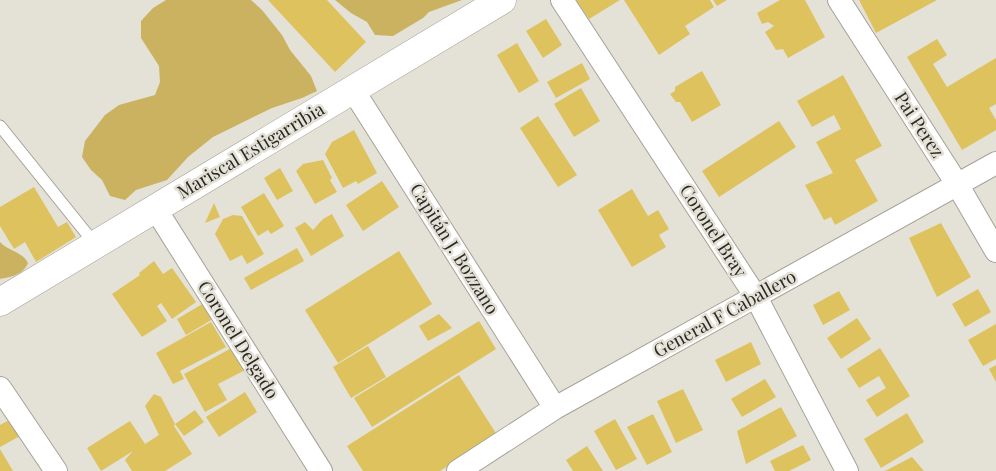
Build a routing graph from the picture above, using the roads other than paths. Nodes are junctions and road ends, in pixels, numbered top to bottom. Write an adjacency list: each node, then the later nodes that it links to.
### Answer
1 (502, 0): 4 (street, Mariscal Estigarribia)
2 (562, 0): 11 (street, Coronel Bray)
3 (839, 0): 7 (street, Pai Perez)
4 (353, 90): 8 (street, Mariscal Estigarribia); 14 (street, Capitán J. Bozzano)
5 (0, 126): 9 (lane)
6 (996, 163): 7 (street, General F Caballero)
7 (957, 184): 10 (street, Pai Perez); 11 (street, General F Caballero)
8 (155, 208): 9 (street, Mariscal Estigarribia); 16 (street, Coronel Delgado)
9 (95, 244): 12 (street, Mariscal Estigarribia)
10 (996, 251)
11 (756, 297): 14 (street, General F Caballero); 18 (street, Coronel Bray)
12 (0, 302)
13 (0, 388): 15 (street)
14 (555, 408): 17 (street, General F Caballero)
15 (56, 471)
16 (321, 471)
17 (458, 471)
18 (847, 471)

